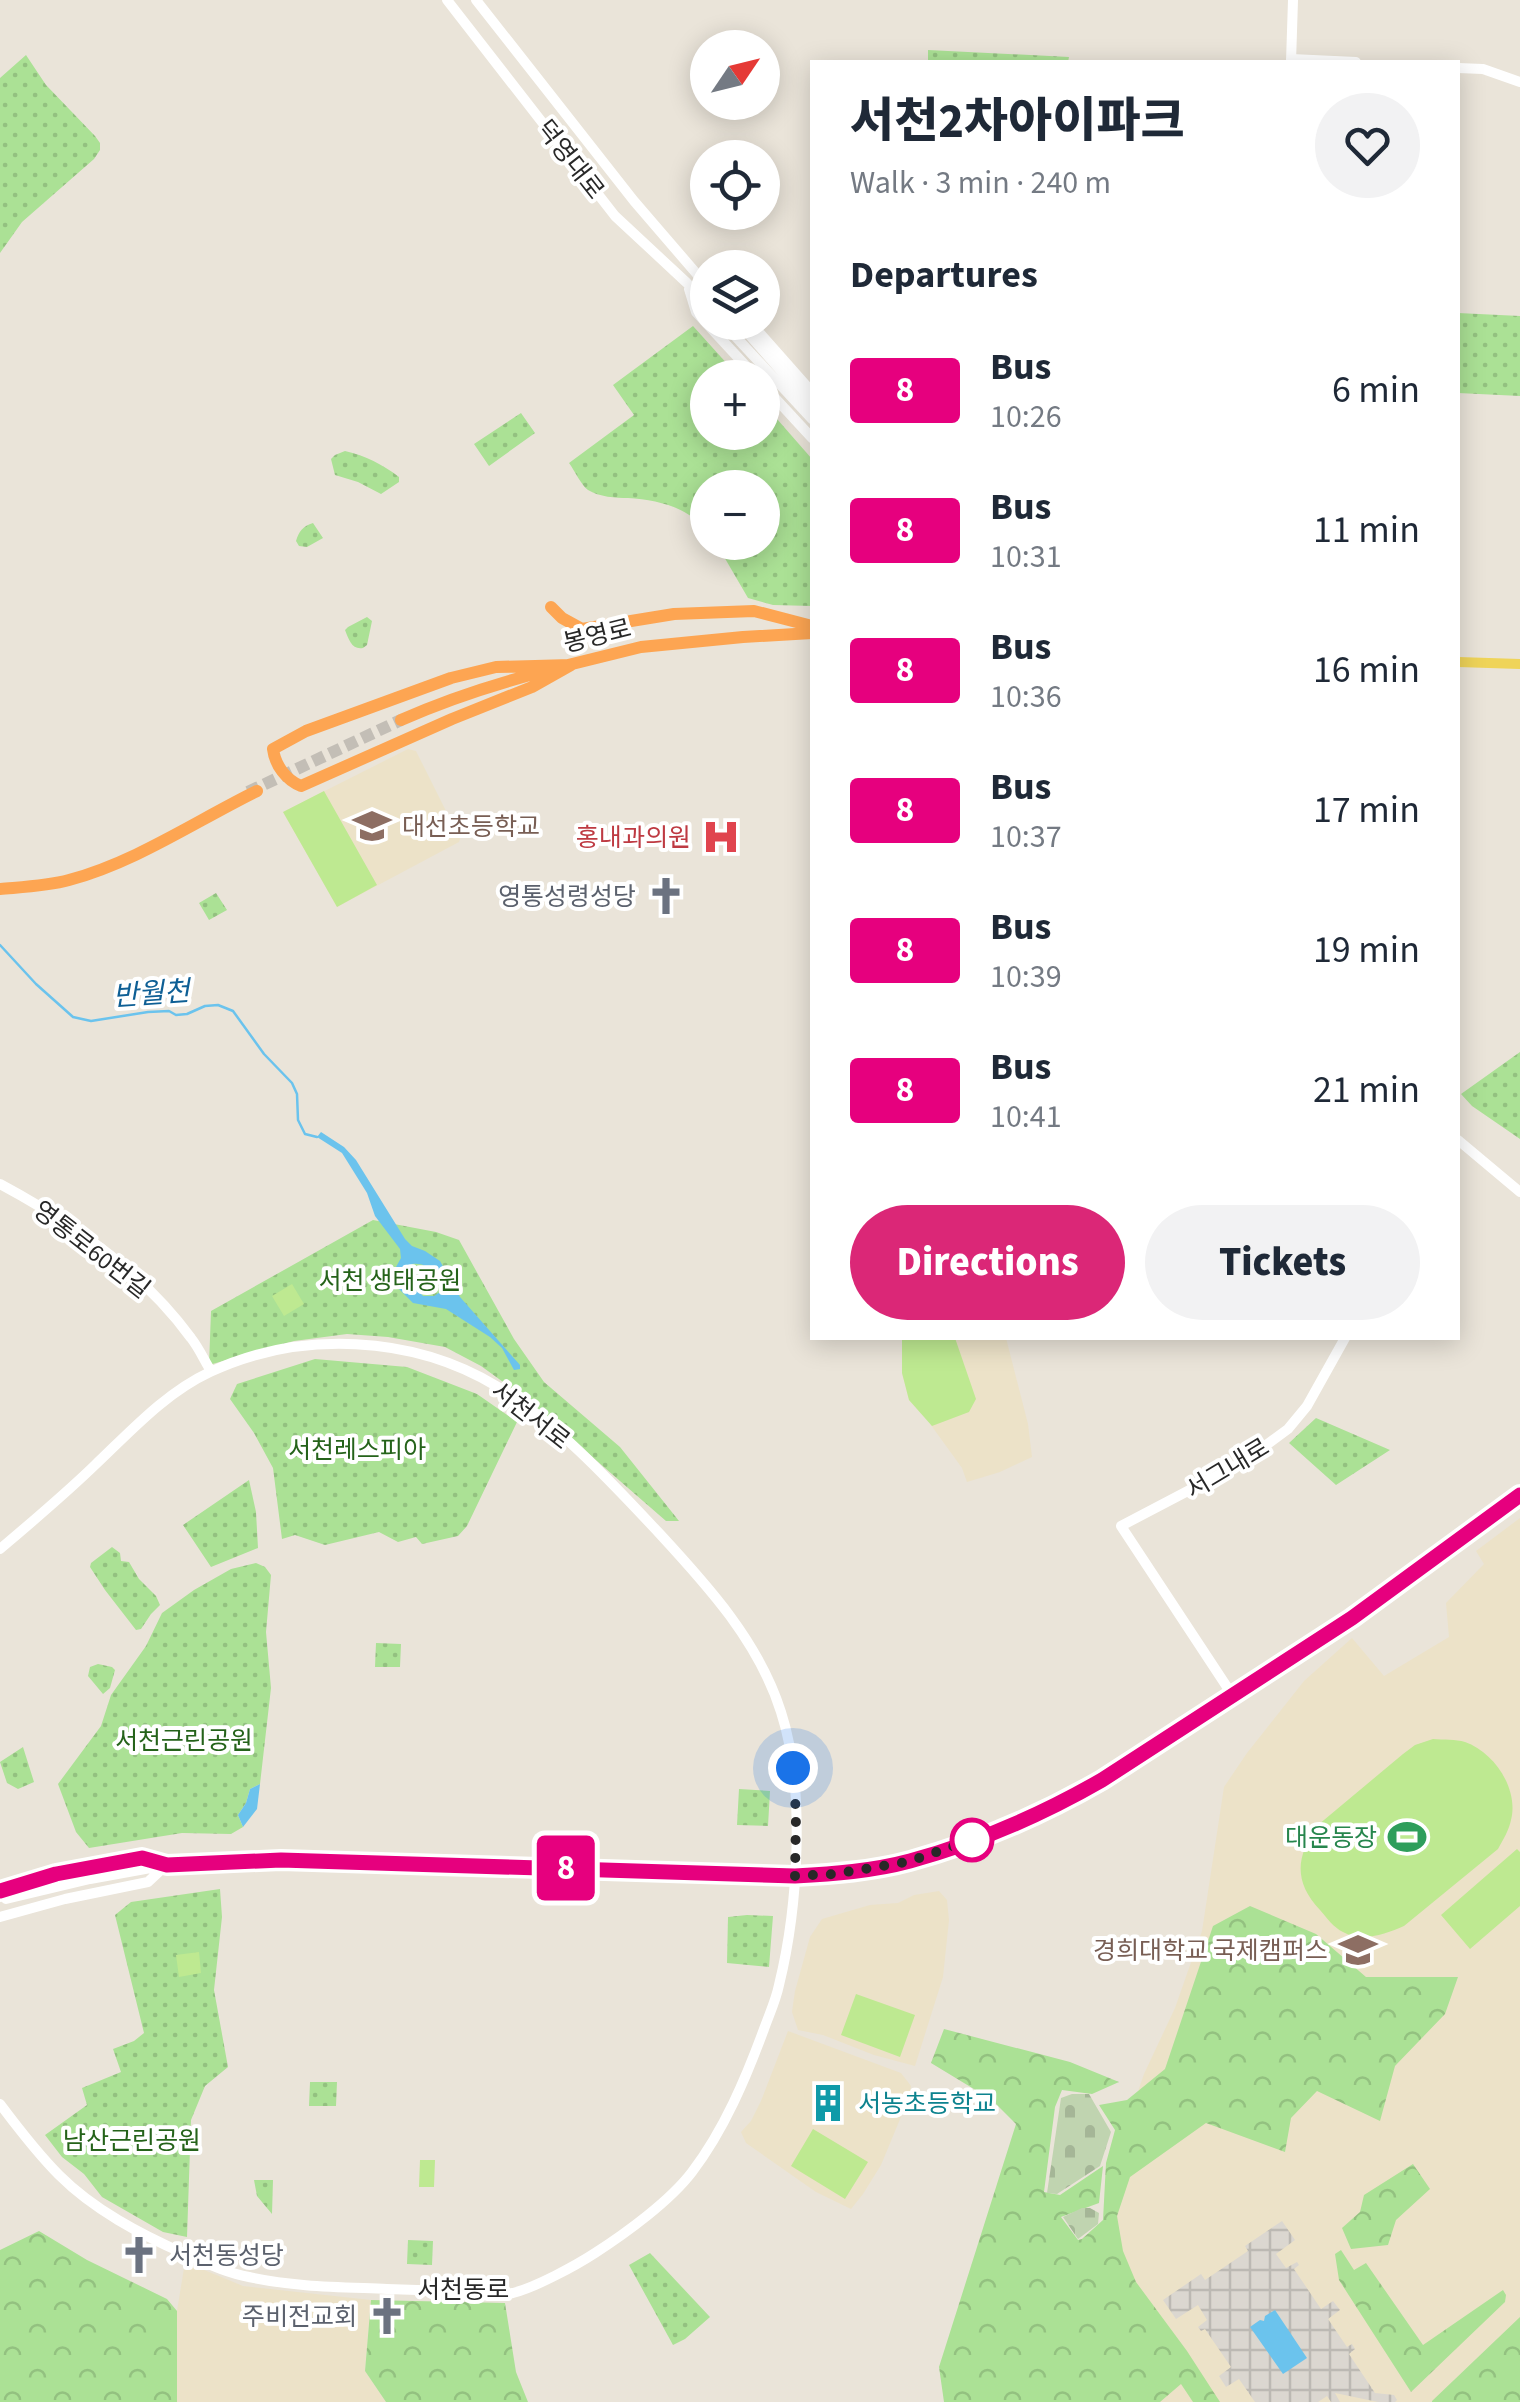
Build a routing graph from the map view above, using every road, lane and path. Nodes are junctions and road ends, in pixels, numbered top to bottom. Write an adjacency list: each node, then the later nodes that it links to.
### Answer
1 (448, 0): 8 (street, 덕영대로)
2 (476, 0): 7 (street, 덕영대로)
3 (1294, 0): 4 (street)
4 (1291, 60)
5 (1460, 68): 6 (street)
6 (1520, 82)
7 (690, 276)
8 (690, 277)
9 (721, 340): 12 (street)
10 (742, 340): 13 (street)
11 (766, 340): 16 (street)
12 (740, 360)
13 (764, 360)
14 (780, 375): 18 (street)
15 (780, 379): 19 (street)
16 (810, 390)
17 (780, 403): 20 (street)
18 (810, 404)
19 (810, 417)
20 (810, 436)
21 (551, 607): 22 (highway)
22 (810, 629)
23 (810, 630): 26 (highway, 봉영로)
24 (1460, 662): 25 (main road)
25 (1520, 664)
26 (571, 665): 26 (highway); 27 (highway, 봉영로)
27 (400, 720)
28 (257, 791): 29 (highway)
29 (0, 889)
30 (1460, 1142): 32 (street)
31 (0, 1184): 34 (street, 영통로60번길)
32 (1520, 1192)
33 (1344, 1340): 37 (street, 서그내로)
34 (211, 1371): 36 (street, 서천서로); 39 (street, 서천서로)
35 (1520, 1495): 37 (street)
36 (0, 1549)
37 (1232, 1696): 39 (street)
38 (167, 1865): 39 (street); 40 (street); 41 (street)
39 (795, 1876): 42 (street, 서천동로)
40 (3, 1895)
41 (2, 1915)
42 (0, 2104)

